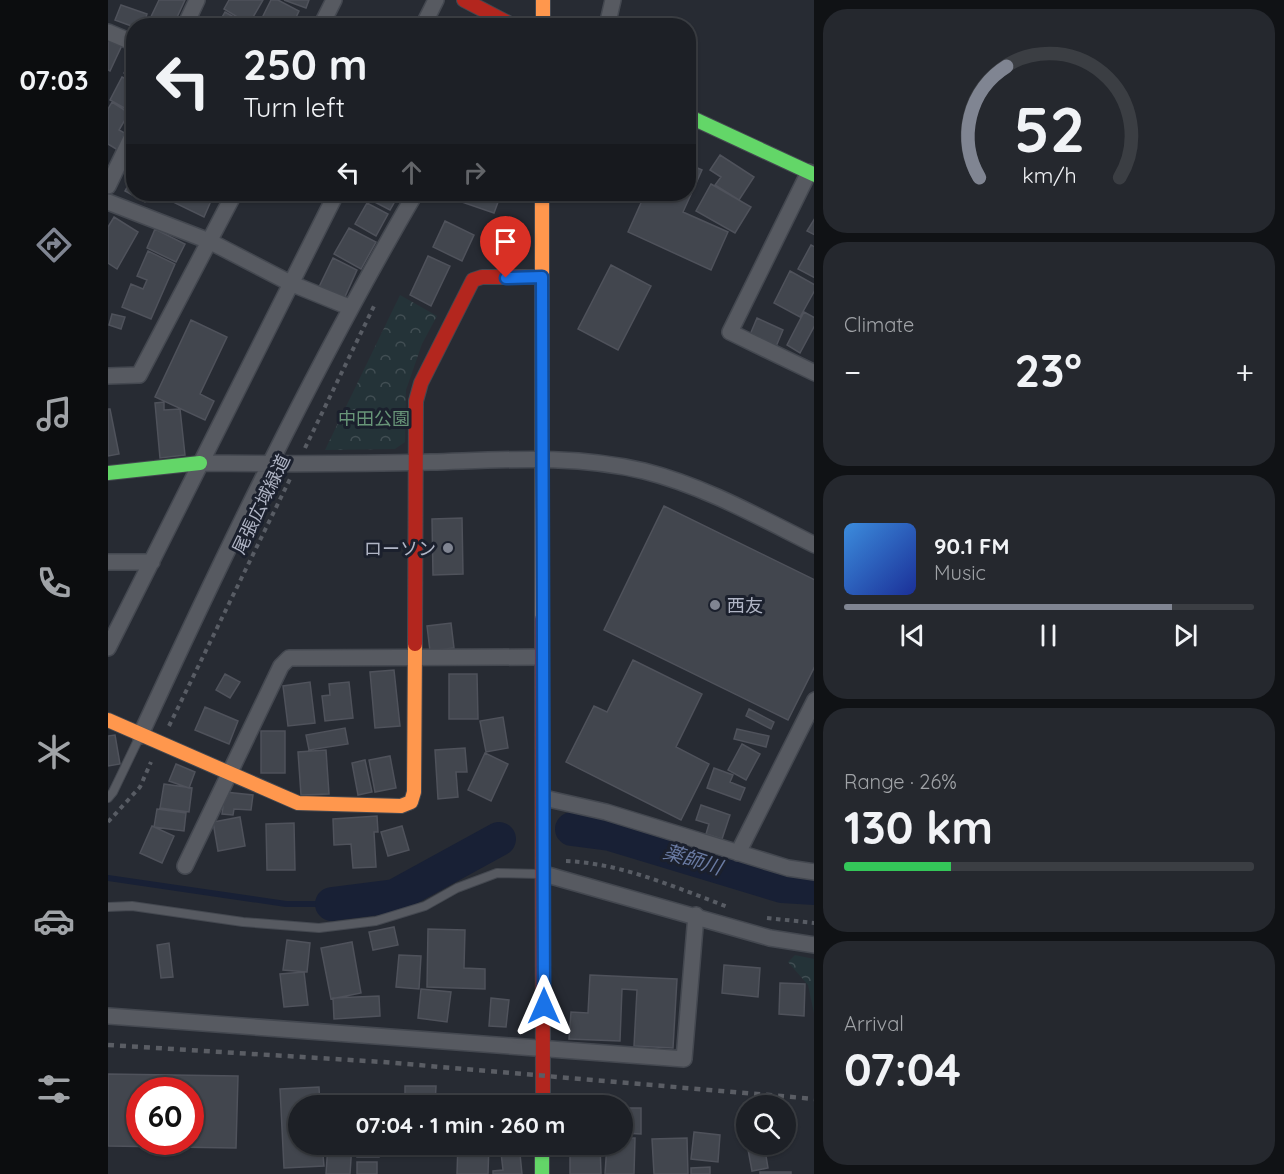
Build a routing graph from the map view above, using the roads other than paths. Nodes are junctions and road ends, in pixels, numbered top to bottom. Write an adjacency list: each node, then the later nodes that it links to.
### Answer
1 (197, 0): 7 (street)
2 (334, 0): 8 (street)
3 (436, 0): 9 (street)
4 (464, 0): 10 (street)
5 (543, 0): 11 (street)
6 (613, 0): 12 (street)
7 (189, 18)
8 (325, 18)
9 (427, 18)
10 (499, 18)
11 (543, 18)
12 (609, 18)
13 (108, 32): 14 (street)
14 (126, 40)
15 (696, 120): 17 (street)
16 (126, 149): 18 (street)
17 (812, 173): 28 (street)
18 (108, 186)
19 (230, 201): 24 (street)
20 (332, 201): 26 (street)
21 (411, 201): 27 (street)
22 (542, 201): 25 (street)
23 (108, 202): 24 (street)
24 (209, 241): 26 (street); 29 (street)
25 (542, 277): 30 (street); 31 (street)
26 (290, 283): 27 (street); 32 (street)
27 (349, 307): 33 (street)
28 (814, 373)
29 (108, 376)
30 (543, 459): 31 (street); 35 (street); 39 (street)
31 (415, 462): 33 (street); 40 (street)
32 (200, 463): 33 (street); 34 (street); 37 (street)
33 (269, 464): 44 (street)
34 (108, 473)
35 (814, 545)
36 (108, 562): 37 (street)
37 (152, 562): 38 (street)
38 (108, 648)
39 (541, 657): 40 (street); 47 (street)
40 (415, 658): 45 (street); 45 (street)
41 (814, 699): 42 (street)
42 (810, 719): 48 (street)
43 (108, 720): 44 (street)
44 (140, 736): 45 (street); 46 (lane)
45 (228, 772): 49 (street)
46 (108, 798)
47 (544, 798): 48 (street); 50 (street)
48 (738, 853): 51 (street)
49 (185, 866)
50 (544, 867): 52 (lane); 53 (street); 56 (street)
51 (814, 872)
52 (108, 906)
53 (696, 915): 54 (street); 56 (street)
54 (814, 945)
55 (108, 1016): 56 (street)
56 (544, 1050): 57 (street)
57 (543, 1095)
58 (543, 1155): 59 (street)
59 (542, 1174)

